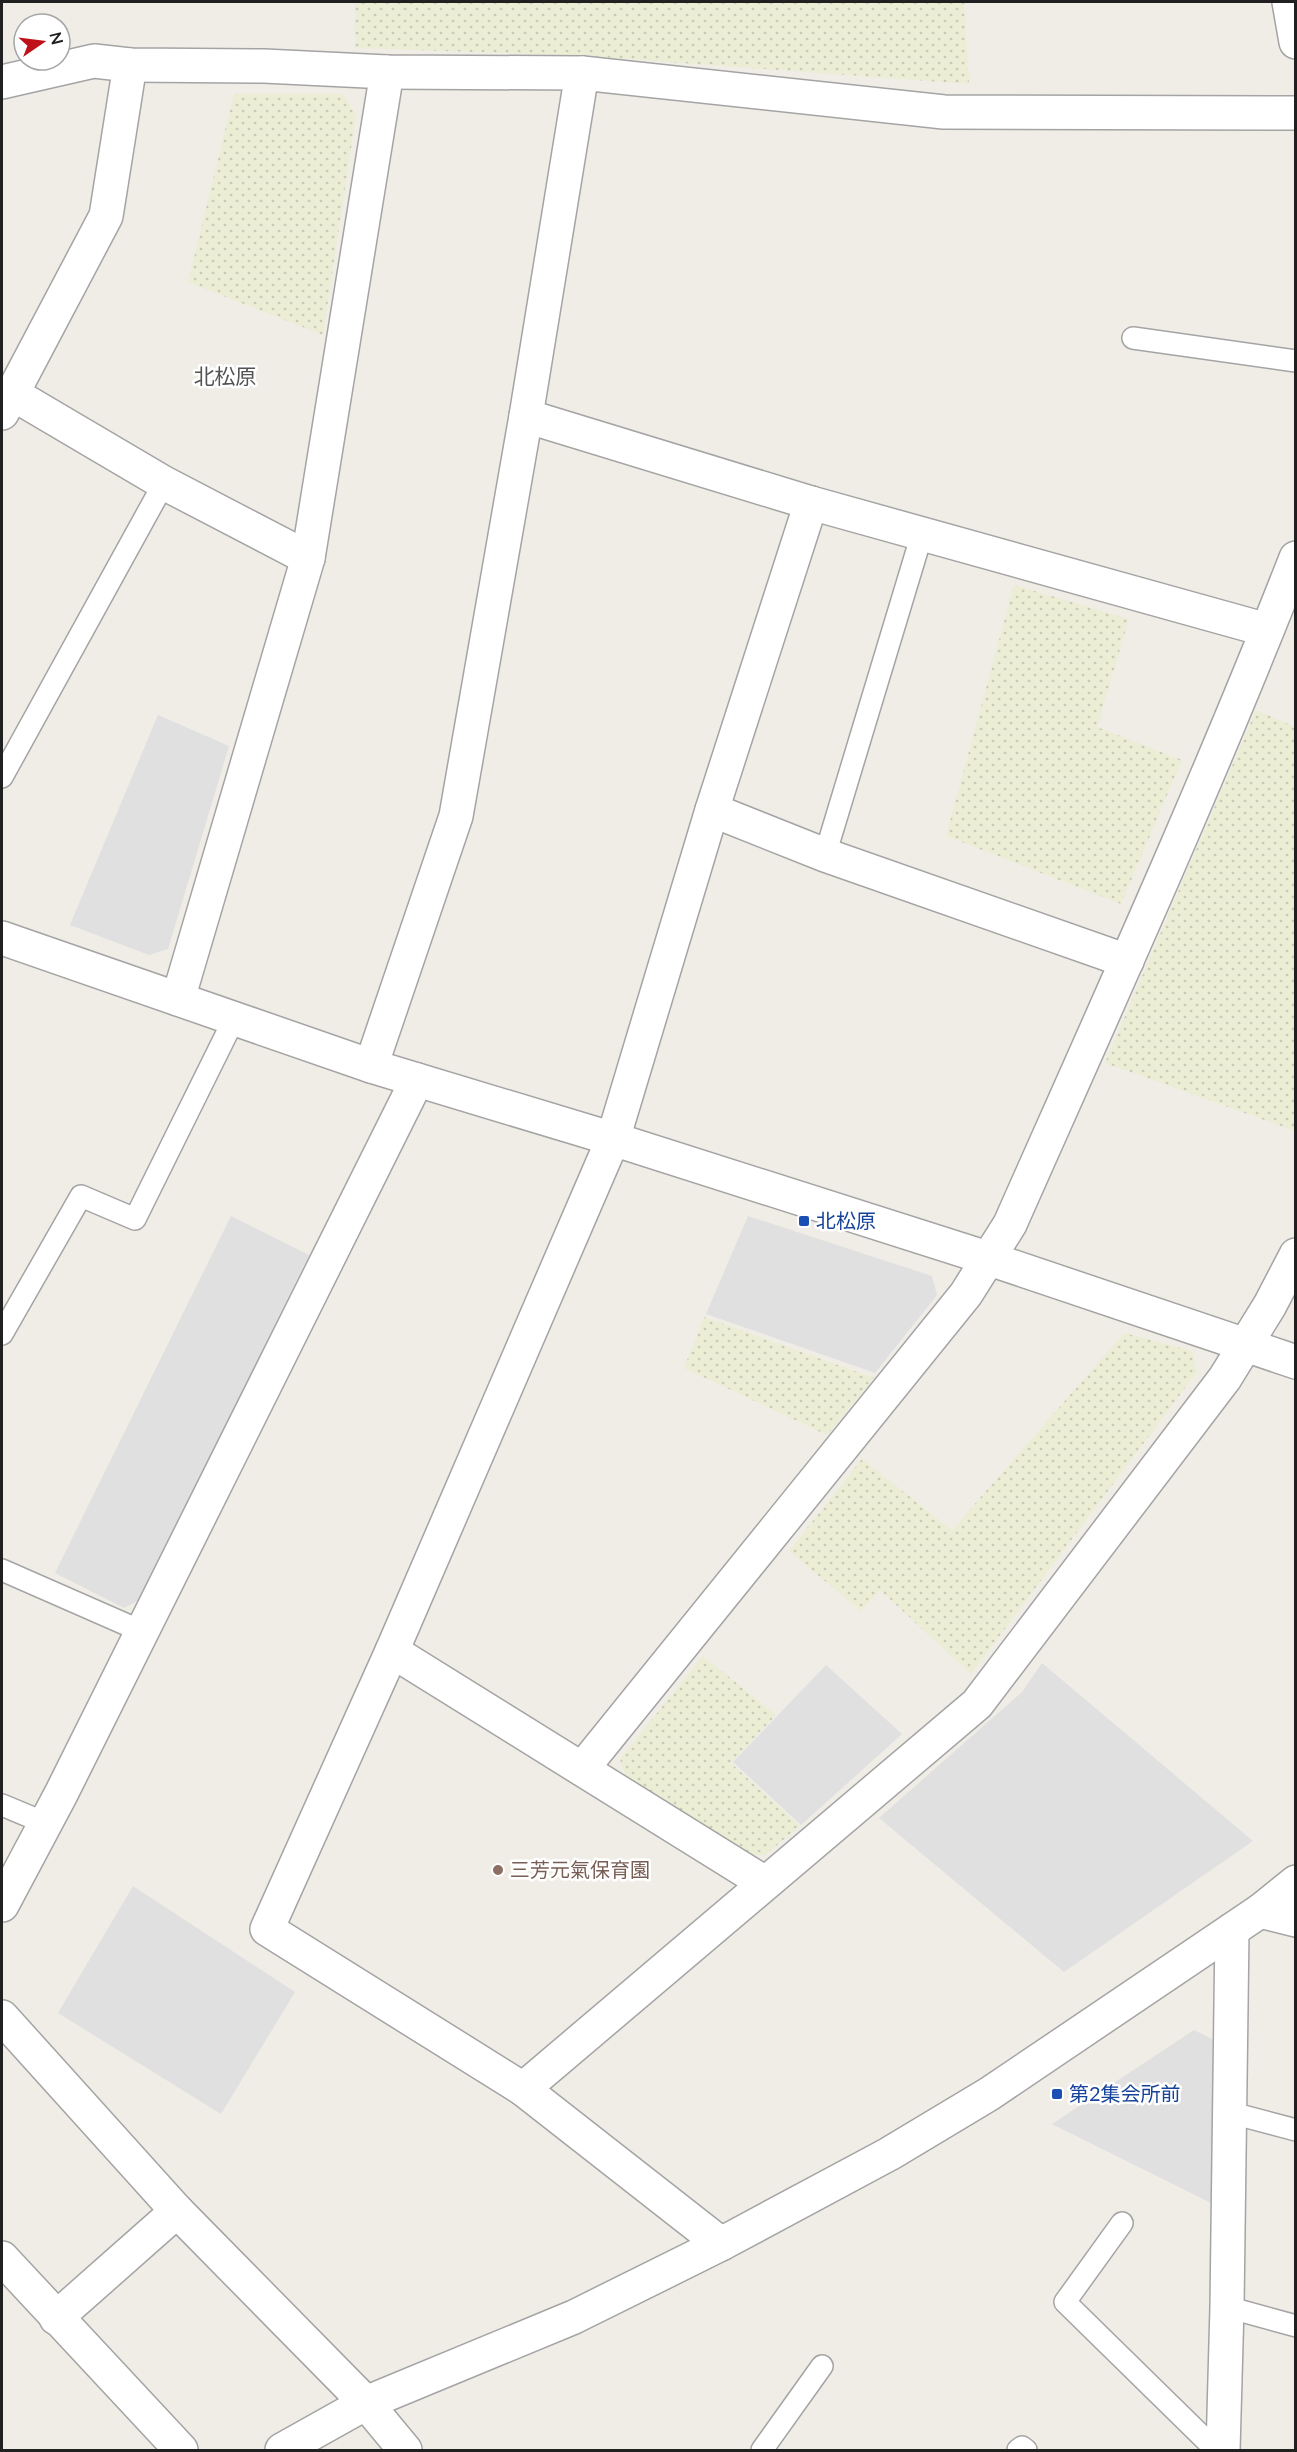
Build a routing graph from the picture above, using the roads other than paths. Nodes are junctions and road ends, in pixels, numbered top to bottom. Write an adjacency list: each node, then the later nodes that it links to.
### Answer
1 (1289, 2): 2 (street)
2 (1296, 42)
3 (130, 65): 4 (street); 6 (street); 10 (street)
4 (387, 72): 5 (street); 15 (street)
5 (582, 73): 7 (street); 11 (street)
6 (2, 82)
7 (1296, 113)
8 (1133, 338): 9 (lane)
9 (1296, 361)
10 (7, 404): 12 (street)
11 (526, 416): 13 (street); 25 (street)
12 (164, 483): 15 (street); 18 (lane)
13 (811, 503): 14 (street); 19 (street)
14 (922, 534): 17 (street); 20 (lane)
15 (308, 558): 23 (street)
16 (1296, 558): 17 (street)
17 (1267, 630): 22 (street)
18 (2, 777)
19 (712, 810): 20 (street); 27 (street)
20 (825, 855): 22 (street)
21 (2, 938): 23 (street)
22 (1127, 961): 29 (street)
23 (178, 999): 24 (street)
24 (234, 1019): 25 (street); 30 (lane)
25 (371, 1066): 26 (street)
26 (417, 1080): 27 (street); 34 (street)
27 (613, 1139): 29 (street); 35 (street)
28 (1296, 1255): 31 (street)
29 (990, 1259): 31 (street); 36 (street)
30 (2, 1334)
31 (1247, 1344): 32 (street); 40 (street)
32 (1296, 1362)
33 (2, 1570): 34 (lane)
34 (141, 1630): 38 (street)
35 (392, 1651): 36 (street); 46 (street)
36 (582, 1769): 40 (street)
37 (2, 1805): 38 (lane)
38 (45, 1823): 41 (street)
39 (1296, 1882): 42 (street)
40 (765, 1883): 46 (street)
41 (2, 1905)
42 (1260, 1911): 43 (street); 44 (street)
43 (1296, 1920)
44 (1232, 1930): 47 (street); 51 (street)
45 (2, 2017): 49 (street)
46 (523, 2089): 51 (street)
47 (1228, 2112): 48 (lane); 53 (street)
48 (1296, 2130)
49 (177, 2211): 54 (street); 57 (street)
50 (1122, 2223): 64 (lane)
51 (721, 2244): 57 (street)
52 (2, 2258): 54 (street)
53 (1227, 2307): 55 (lane); 65 (street)
54 (56, 2318): 58 (street)
55 (1296, 2326)
56 (822, 2366): 61 (lane)
57 (366, 2403): 59 (street); 60 (street)
58 (181, 2451)
59 (282, 2451)
60 (405, 2451)
61 (762, 2451)
62 (1018, 2451): 63 (lane)
63 (1026, 2451)
64 (1216, 2451)
65 (1223, 2451)

